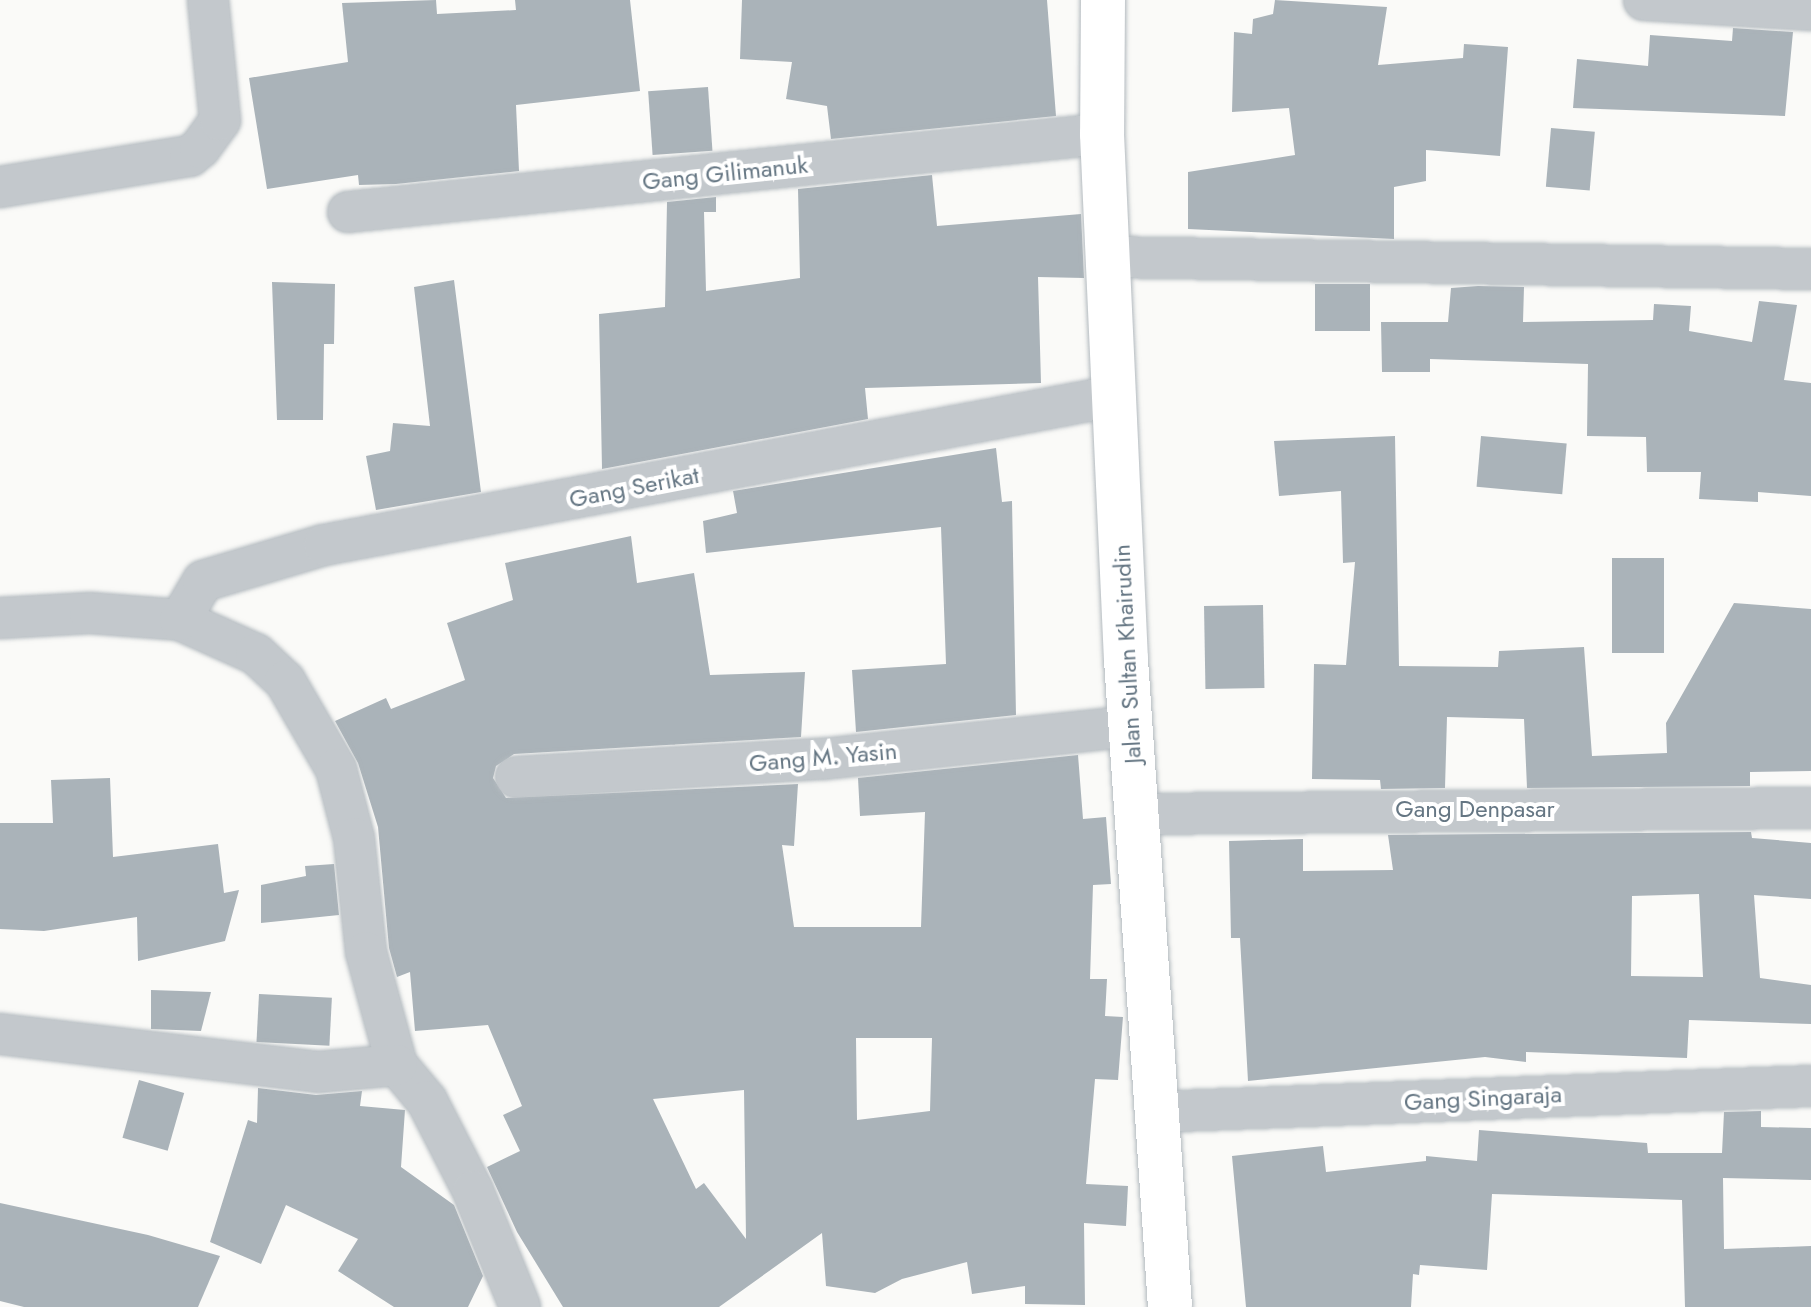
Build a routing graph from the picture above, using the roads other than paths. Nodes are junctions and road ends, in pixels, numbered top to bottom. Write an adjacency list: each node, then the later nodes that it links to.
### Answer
1 (208, 0): 6 (street)
2 (1103, 0): 5 (main road, Jalan Sultan Khairudin)
3 (1644, 0): 4 (street)
4 (1811, 10)
5 (1102, 134): 7 (street, Gang Gilimanuk); 8 (main road, Jalan Sultan Khairudin)
6 (0, 187)
7 (348, 212)
8 (1108, 257): 9 (street); 10 (main road, Jalan Sultan Khairudin)
9 (1811, 269)
10 (1114, 396): 12 (street, Gang Serikat); 13 (main road, Jalan Sultan Khairudin)
11 (0, 618): 12 (street)
12 (180, 620): 18 (street)
13 (1130, 726): 14 (street, Gang M. Yasin); 16 (main road, Jalan Sultan Khairudin)
14 (516, 777)
15 (1811, 808): 16 (street, Gang Denpasar)
16 (1138, 814): 20 (main road, Jalan Sultan Khairudin)
17 (0, 1034): 18 (street)
18 (397, 1065): 21 (street)
19 (1811, 1086): 20 (street, Gang Singaraja)
20 (1155, 1112): 22 (main road, Jalan Sultan Khairudin)
21 (520, 1307)
22 (1170, 1307)

